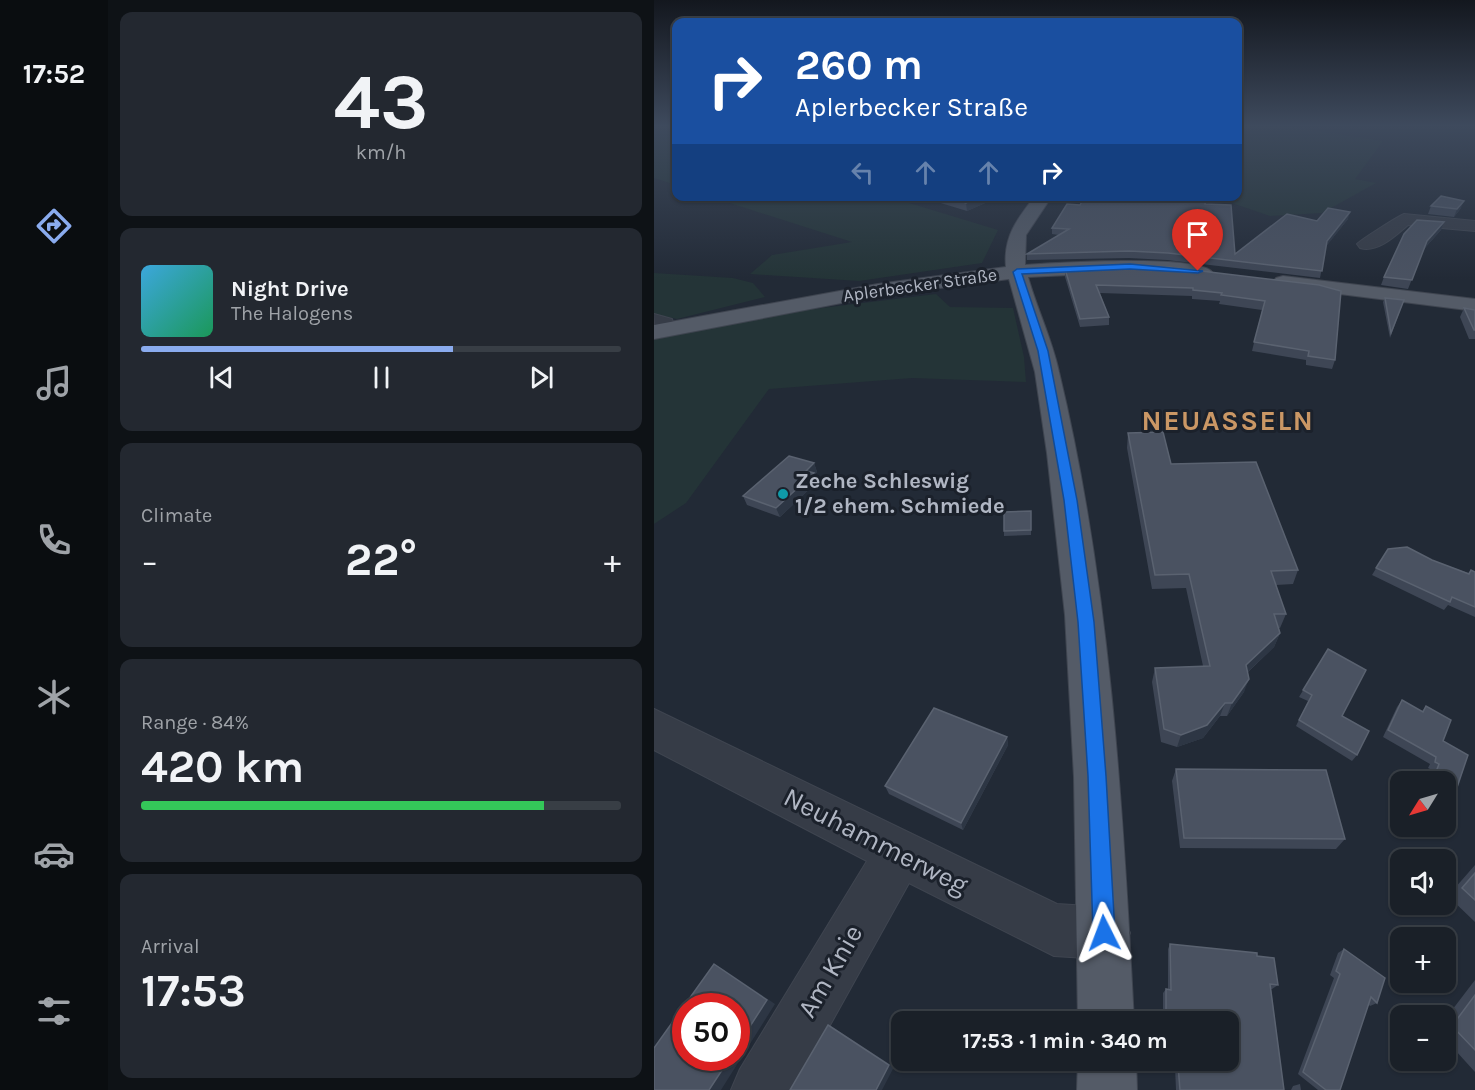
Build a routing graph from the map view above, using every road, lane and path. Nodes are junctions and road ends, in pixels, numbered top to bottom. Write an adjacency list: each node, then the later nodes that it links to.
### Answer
1 (1040, 201): 4 (main road)
2 (1475, 226): 3 (street)
3 (1366, 244)
4 (1017, 272): 5 (main road, Aplerbecker Straße); 8 (main road, Aplerbecker Straße); 11 (main road)
5 (1220, 274)
6 (1263, 279): 7 (main road)
7 (1475, 304)
8 (657, 328)
9 (654, 729): 10 (street, Neuhammerweg)
10 (900, 852): 11 (street, Neuhammerweg); 14 (street, Am Knie)
11 (1104, 933): 12 (main road)
12 (1106, 1011)
13 (1107, 1071): 15 (main road)
14 (761, 1090)
15 (1107, 1090)

